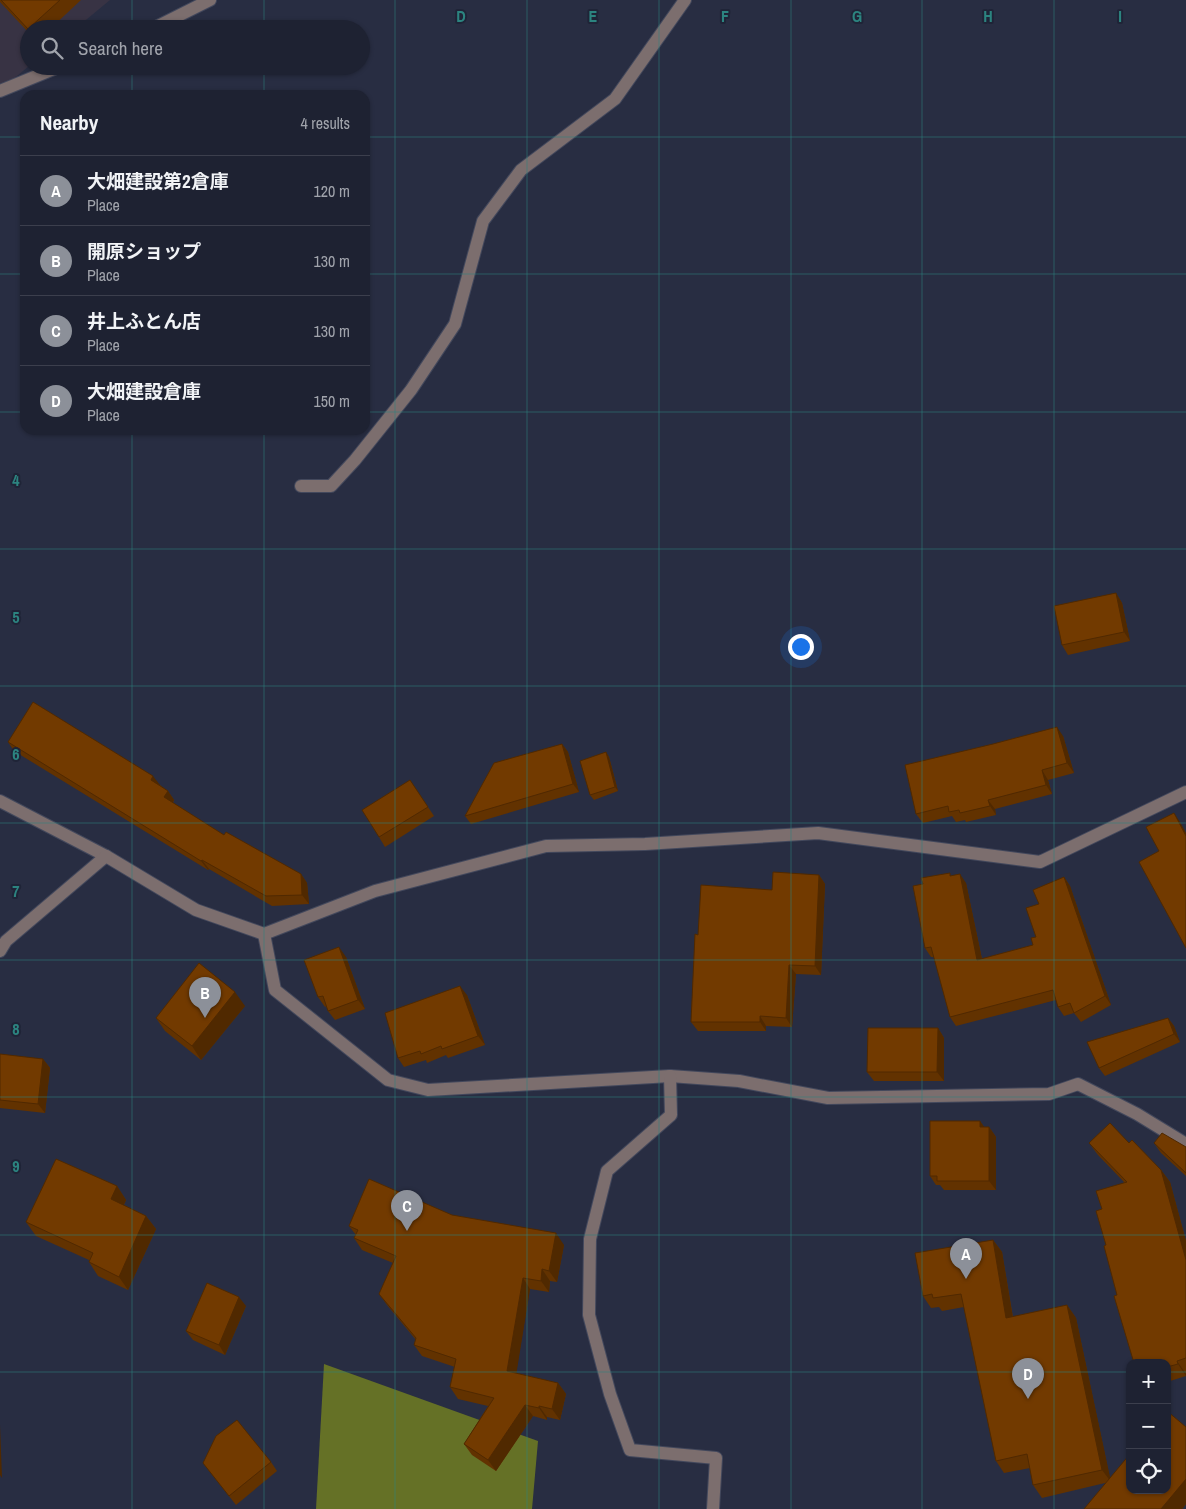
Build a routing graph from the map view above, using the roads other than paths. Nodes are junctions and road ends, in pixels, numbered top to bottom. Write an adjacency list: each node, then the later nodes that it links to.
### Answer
1 (210, 0): 3 (street)
2 (685, 0): 6 (street)
3 (170, 20)
4 (39, 75): 5 (street)
5 (0, 91)
6 (301, 486)
7 (1186, 792): 10 (street)
8 (0, 802): 9 (street)
9 (106, 856): 10 (street); 11 (street)
10 (264, 934): 12 (street)
11 (0, 951)
12 (670, 1076): 13 (street); 14 (street)
13 (1186, 1144)
14 (713, 1509)

